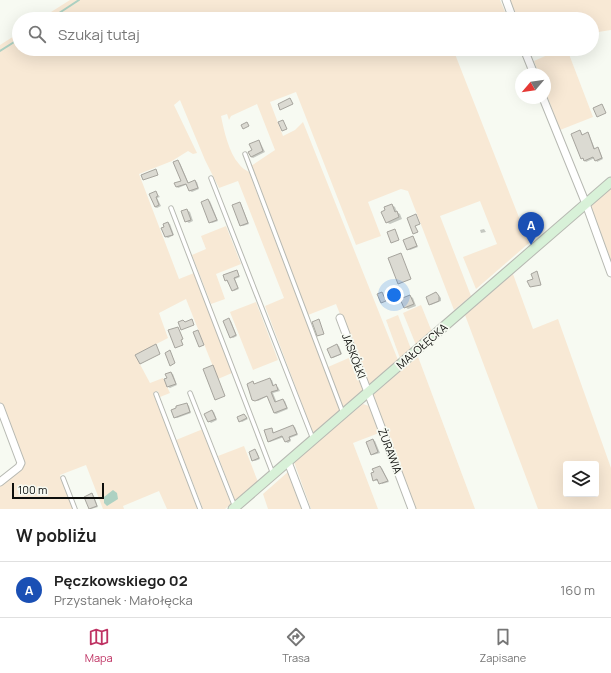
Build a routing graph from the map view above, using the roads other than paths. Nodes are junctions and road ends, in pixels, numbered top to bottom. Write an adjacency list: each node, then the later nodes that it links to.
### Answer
1 (506, 0): 2 (street)
2 (510, 12)
3 (527, 56): 4 (street)
4 (532, 68)
5 (545, 104): 9 (street)
6 (245, 154): 17 (lane)
7 (211, 178): 18 (lane)
8 (611, 182): 9 (street, MAŁOŁĘCKA)
9 (586, 204): 11 (street); 14 (street, MAŁOŁĘCKA)
10 (171, 208): 20 (lane)
11 (611, 273)
12 (340, 318): 14 (street, JASKÓŁKI)
13 (190, 392): 23 (lane)
14 (368, 393): 17 (street, MAŁOŁĘCKA); 27 (street, ŻURAWIA)
15 (156, 394): 25 (lane)
16 (0, 407): 22 (street)
17 (344, 414): 18 (street, MAŁOŁĘCKA)
18 (314, 440): 19 (street, MAŁOŁĘCKA)
19 (288, 462): 20 (street, MAŁOŁĘCKA); 26 (street)
20 (274, 475): 23 (street, MAŁOŁĘCKA)
21 (63, 478): 24 (lane)
22 (0, 482)
23 (234, 508)
24 (76, 509)
25 (200, 509)
26 (306, 509)
27 (412, 509)

